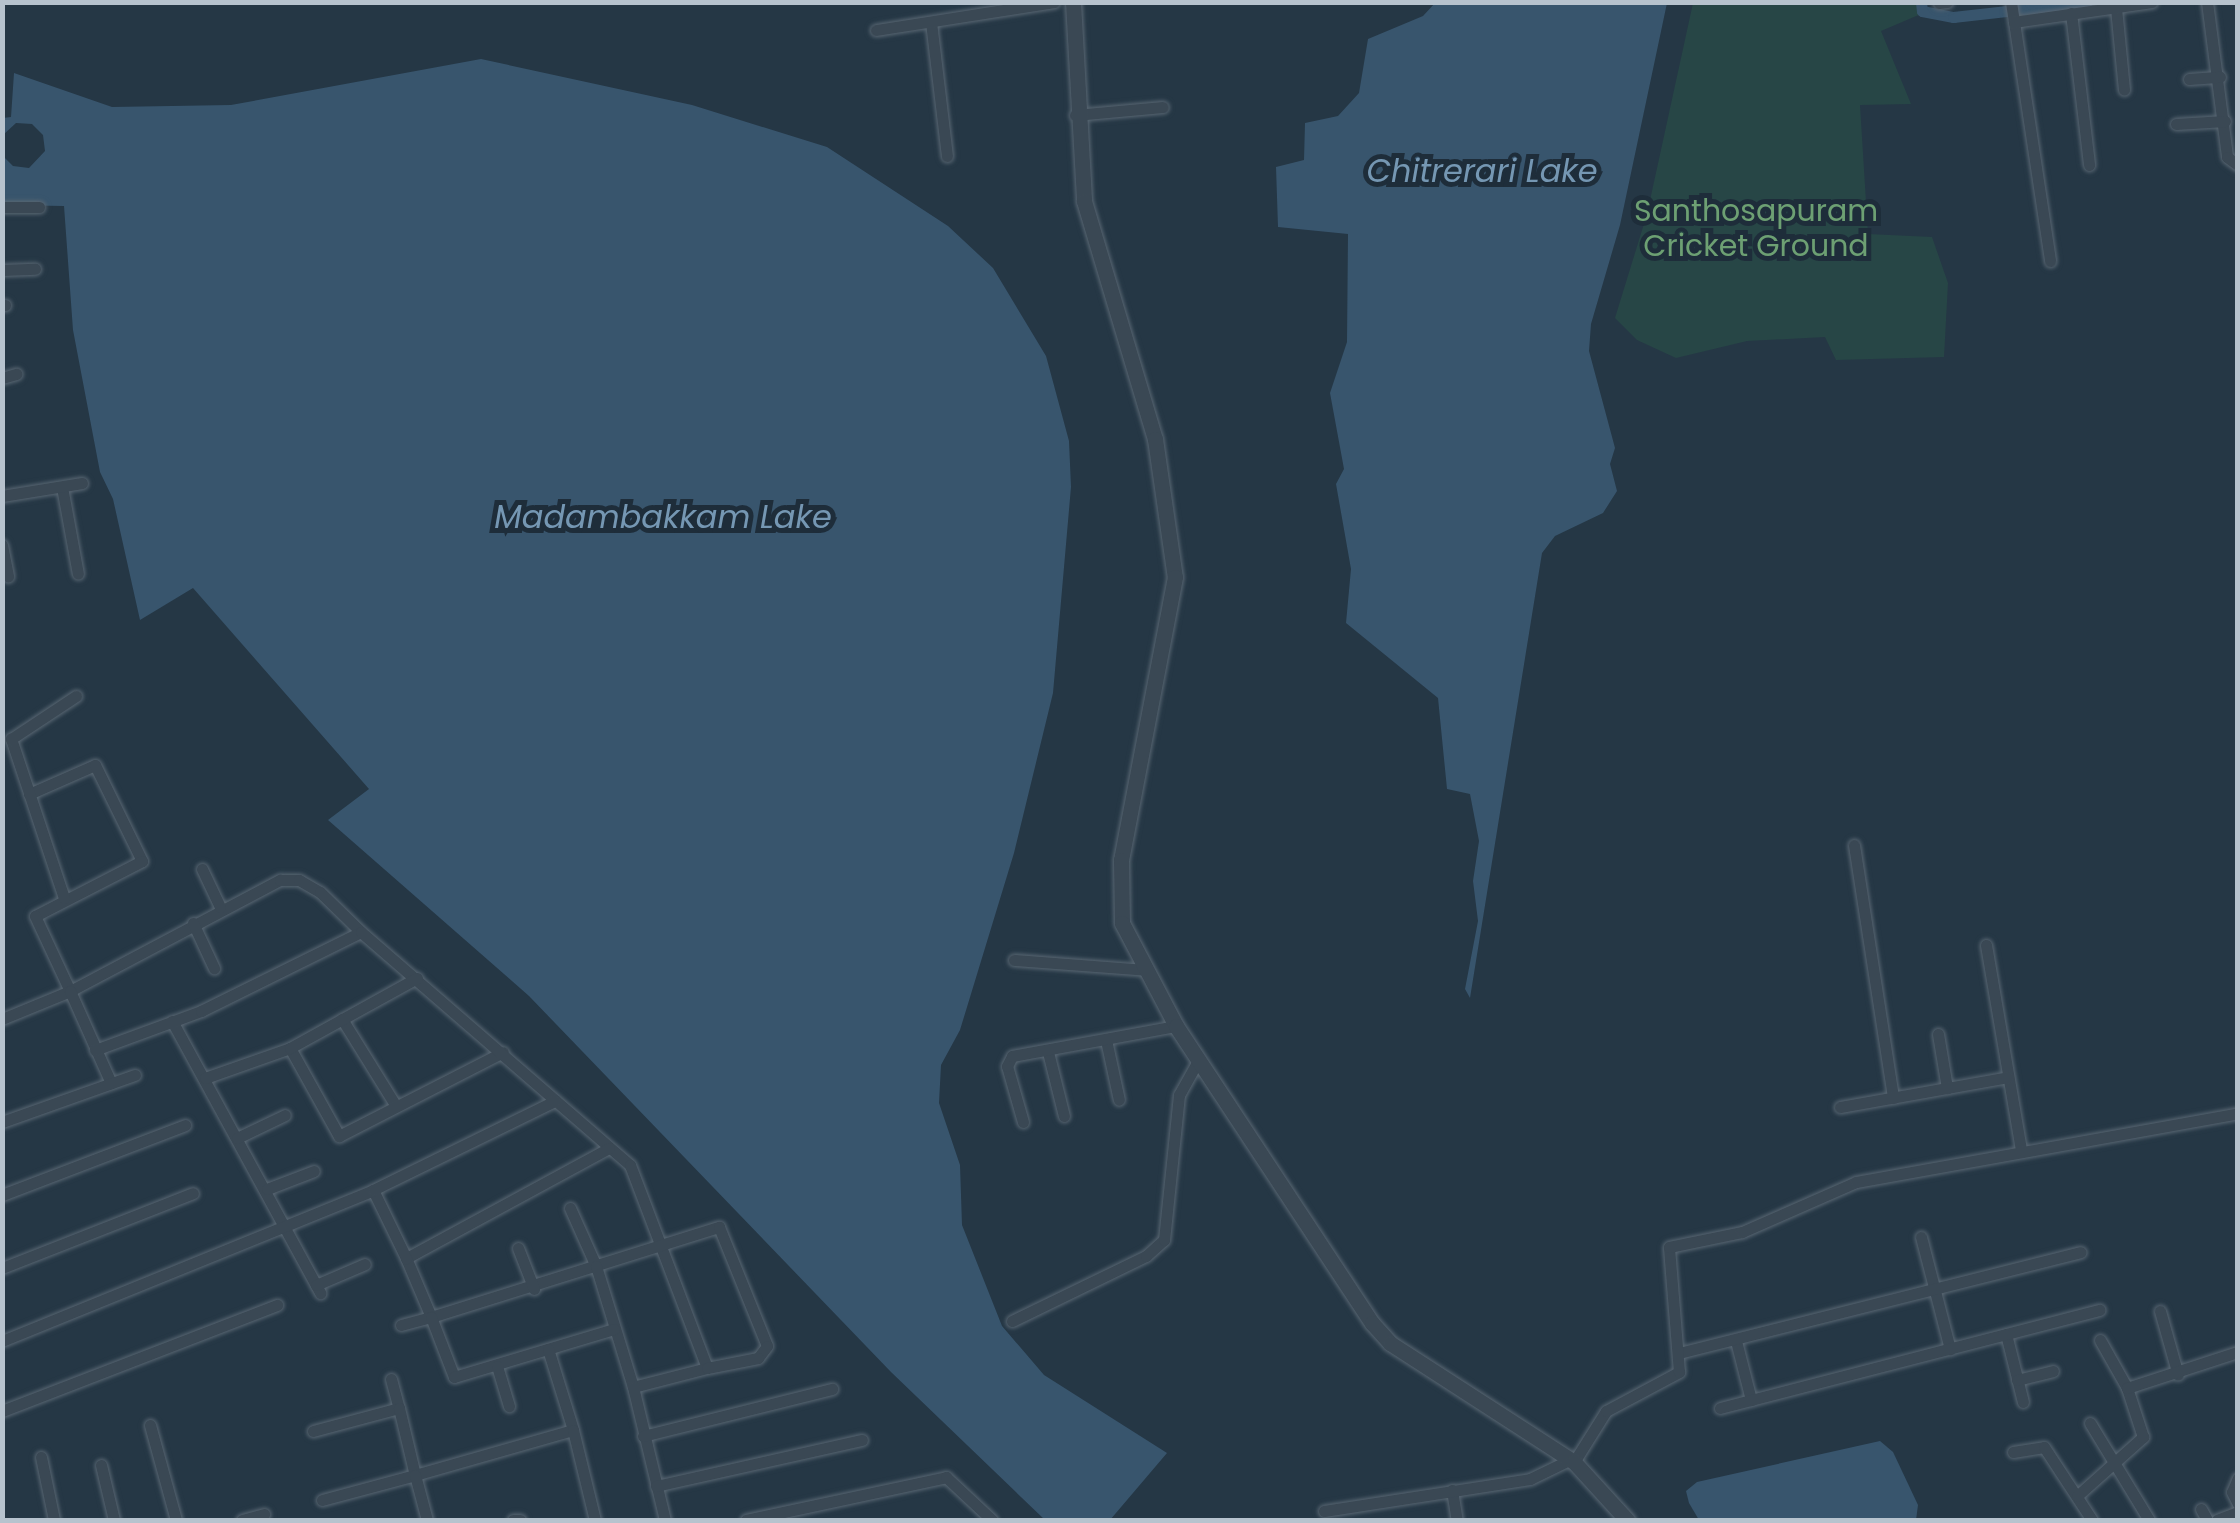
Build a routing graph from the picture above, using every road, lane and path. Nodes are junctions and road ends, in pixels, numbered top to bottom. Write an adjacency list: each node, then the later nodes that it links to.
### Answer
1 (1054, 2): 10 (street)
2 (1074, 2): 16 (street)
3 (1947, 2): 6 (street)
4 (2152, 2): 7 (street)
5 (2207, 2): 12 (street)
6 (1939, 4)
7 (2116, 8): 8 (street); 14 (street)
8 (2071, 12): 9 (street); 20 (street)
9 (2013, 13): 24 (street)
10 (931, 22): 11 (street); 19 (street)
11 (876, 30)
12 (2220, 76): 13 (street); 17 (street)
13 (2189, 79)
14 (2124, 90)
15 (1163, 107): 16 (street)
16 (1075, 115): 44 (street)
17 (2224, 120): 18 (street); 21 (street)
18 (2176, 124)
19 (947, 156)
20 (2089, 165)
21 (2238, 165)
22 (2, 208): 23 (street)
23 (39, 208)
24 (2050, 262)
25 (35, 269): 26 (street)
26 (2, 270)
27 (82, 483): 28 (street)
28 (62, 487): 29 (street); 31 (street)
29 (2, 496)
30 (2, 546): 32 (street)
31 (78, 574)
32 (8, 576)
33 (76, 696): 34 (street)
34 (29, 794): 37 (street); 37 (street)
35 (1854, 845): 63 (street)
36 (202, 869): 38 (street)
37 (64, 898): 46 (street)
38 (220, 907): 39 (street); 40 (street)
39 (193, 922): 43 (street); 46 (street)
40 (361, 932): 45 (street); 49 (street)
41 (1986, 945): 59 (street)
42 (1014, 960): 44 (street)
43 (214, 968)
44 (1146, 970): 50 (street)
45 (417, 978): 48 (street); 55 (street)
46 (70, 991): 47 (street); 54 (street)
47 (2, 1019)
48 (342, 1019): 53 (street); 66 (street)
49 (172, 1021): 54 (street); 60 (street)
50 (1176, 1026): 52 (street); 57 (street)
51 (1938, 1034): 62 (street)
52 (1106, 1040): 56 (street); 65 (street)
53 (290, 1048): 60 (street); 66 (street)
54 (95, 1050): 61 (street)
55 (503, 1052): 64 (street); 66 (street)
56 (1048, 1052): 70 (street); 72 (street)
57 (1198, 1059): 98 (street); 133 (street)
58 (135, 1075): 61 (street)
59 (2008, 1077): 62 (street); 76 (street)
60 (205, 1078): 74 (street)
61 (111, 1083): 71 (street)
62 (1948, 1088): 63 (street)
63 (1893, 1098): 67 (street)
64 (555, 1100): 75 (street); 79 (street)
65 (1119, 1100)
66 (396, 1106)
67 (1840, 1107)
68 (2238, 1113): 76 (street)
69 (286, 1115): 74 (street)
70 (1064, 1116)
71 (2, 1122)
72 (1023, 1122)
73 (185, 1125): 81 (street)
74 (237, 1138): 78 (street)
75 (609, 1148): 85 (street); 88 (street)
76 (2021, 1150): 108 (street)
77 (314, 1171): 78 (street)
78 (267, 1189): 83 (street)
79 (373, 1190): 83 (street); 88 (street)
80 (193, 1193): 91 (street)
81 (2, 1195)
82 (570, 1208): 90 (street)
83 (288, 1226): 89 (street); 103 (street)
84 (1921, 1237): 93 (street)
85 (664, 1244): 90 (street); 110 (street); 110 (street)
86 (518, 1248): 92 (street)
87 (2080, 1252): 93 (street)
88 (406, 1258): 97 (street)
89 (365, 1264)
90 (596, 1266): 92 (street); 100 (street)
91 (2, 1268)
92 (534, 1288): 97 (street)
93 (1935, 1290): 104 (street); 105 (street)
94 (277, 1305): 123 (street)
95 (2100, 1310): 101 (street)
96 (2160, 1310): 112 (street)
97 (431, 1317): 99 (street); 109 (street)
98 (1012, 1321)
99 (400, 1325)
100 (614, 1329): 106 (street); 115 (street)
101 (2006, 1334): 105 (street); 114 (street)
102 (2100, 1340): 116 (street)
103 (2, 1341)
104 (1736, 1341): 108 (street); 118 (street)
105 (1950, 1348): 118 (street)
106 (548, 1350): 109 (street); 126 (street)
107 (2238, 1352): 112 (street)
108 (1680, 1353): 133 (street)
109 (497, 1366): 120 (street)
110 (707, 1368): 115 (street)
111 (2053, 1371): 114 (street)
112 (2178, 1375): 116 (street)
113 (391, 1380): 121 (street)
114 (2018, 1380): 119 (street)
115 (633, 1388): 128 (street)
116 (2128, 1388): 132 (street)
117 (832, 1389): 128 (street)
118 (1751, 1400): 122 (street)
119 (2023, 1402)
120 (509, 1406)
121 (399, 1408): 127 (street); 135 (street)
122 (1720, 1408)
123 (2, 1411)
124 (2090, 1422): 132 (street)
125 (150, 1425): 146 (street)
126 (573, 1430): 135 (street); 149 (street)
127 (313, 1431)
128 (644, 1436): 137 (street)
129 (862, 1440): 137 (street)
130 (2013, 1452): 139 (street)
131 (41, 1457): 144 (street)
132 (2112, 1460): 139 (street); 156 (street)
133 (1570, 1462): 138 (street); 154 (street)
134 (100, 1466): 145 (street)
135 (415, 1475): 140 (street); 148 (street)
136 (2238, 1478): 141 (street)
137 (656, 1486): 150 (street)
138 (1452, 1490): 142 (street); 153 (street)
139 (2077, 1496): 155 (street)
140 (322, 1500)
141 (2238, 1508): 157 (street)
142 (1324, 1511)
143 (264, 1514): 147 (street)
144 (54, 1520)
145 (114, 1520)
146 (176, 1520)
147 (242, 1520)
148 (426, 1520)
149 (596, 1520)
150 (665, 1520)
151 (746, 1520): 152 (street)
152 (992, 1520)
153 (1456, 1520)
154 (1627, 1520)
155 (2092, 1520)
156 (2149, 1520)
157 (2217, 1520)

